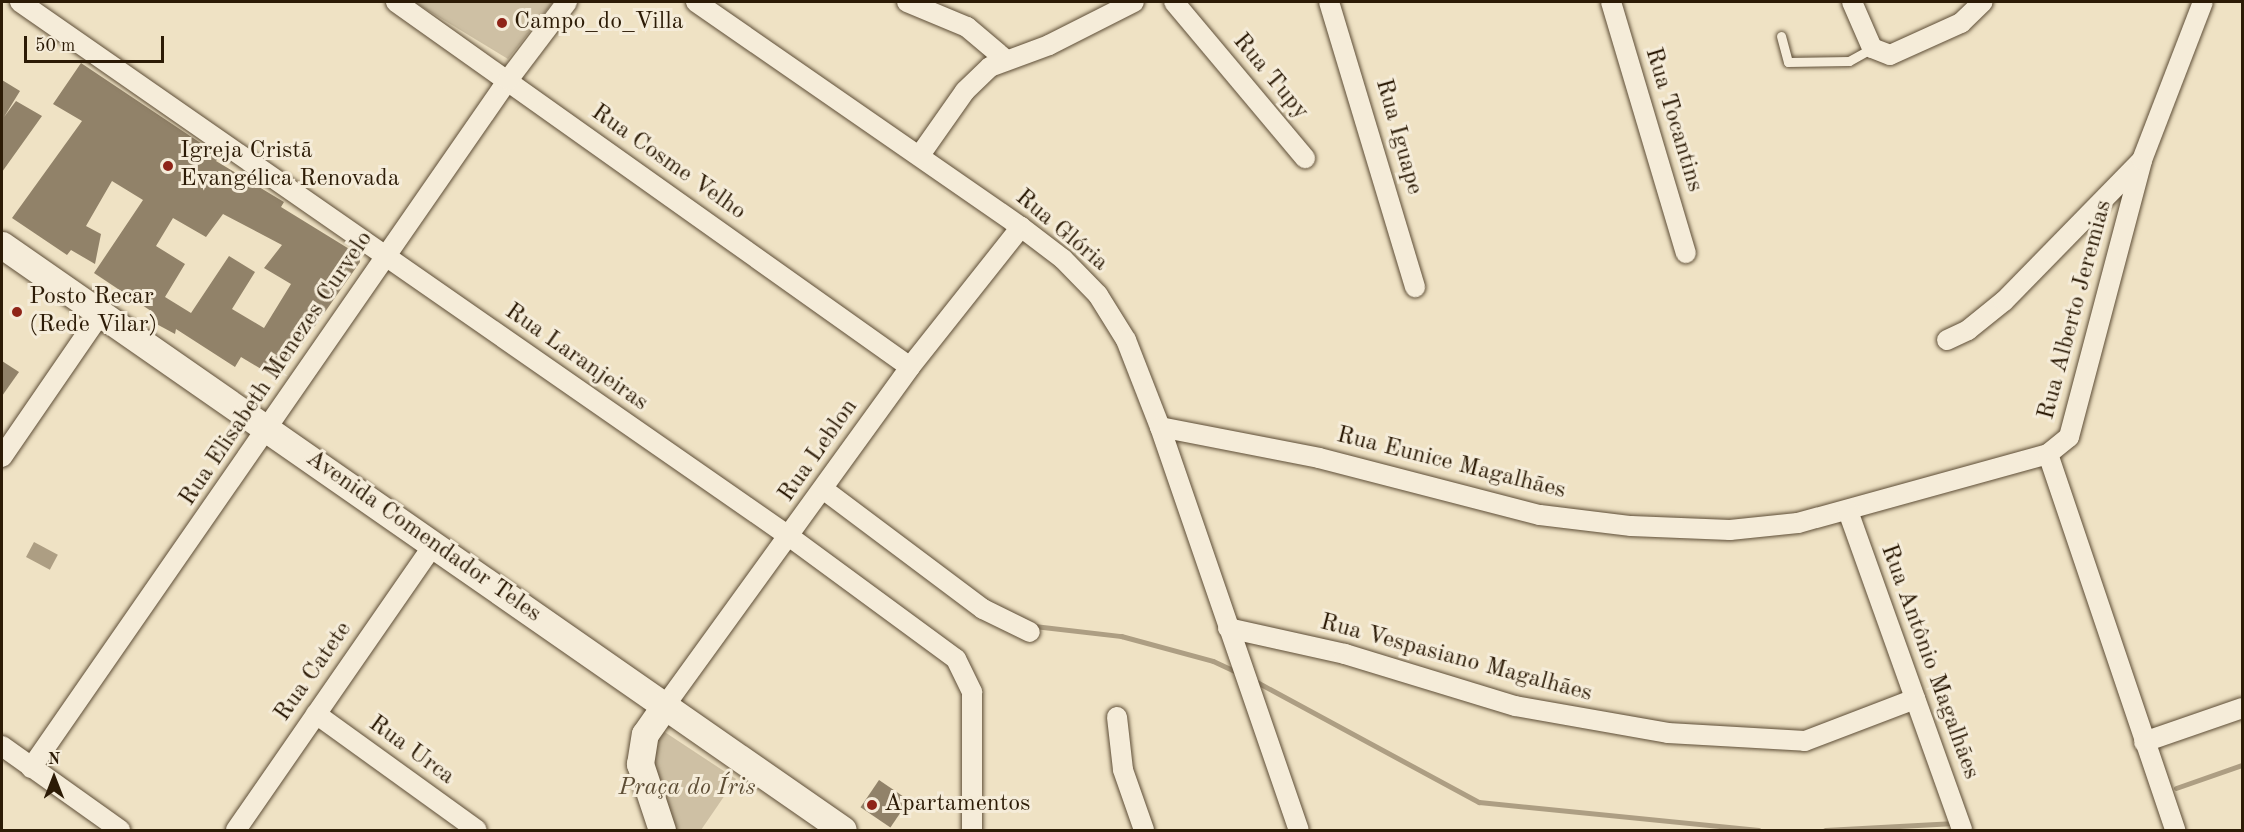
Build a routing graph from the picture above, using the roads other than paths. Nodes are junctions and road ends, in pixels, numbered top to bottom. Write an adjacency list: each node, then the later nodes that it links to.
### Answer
1 (20, 2): 23 (street, Rua Laranjeiras)
2 (396, 2): 16 (street, Rua Cosme Velho)
3 (567, 2): 16 (street, Rua Elisabeth Menezes Curvelo)
4 (696, 2): 17 (street, Rua Glória)
5 (907, 2): 15 (street)
6 (1134, 2): 15 (street)
7 (1174, 2): 18 (street, Rua Tupy)
8 (1329, 2): 24 (street, Rua Iguape)
9 (1611, 2): 22 (street, Rua Tocantins)
10 (1852, 2): 14 (street)
11 (1983, 2): 14 (street)
12 (2204, 2): 19 (street, Rua Alberto Jeremias)
13 (1781, 36): 14 (lane)
14 (1872, 48)
15 (1006, 60): 17 (street)
16 (508, 80): 23 (street, Rua Elisabeth Menezes Curvelo); 27 (street, Rua Cosme Velho)
17 (920, 155): 20 (street, Rua Glória)
18 (1305, 158)
19 (2142, 160): 26 (street); 30 (street, Rua Alberto Jeremias)
20 (1021, 227): 27 (street, Rua Leblon); 28 (street, Rua Glória)
21 (2, 245): 25 (main road, Avenida Comendador Teles)
22 (1686, 253)
23 (384, 257): 29 (street, Rua Elisabeth Menezes Curvelo); 34 (street, Rua Laranjeiras)
24 (1415, 287)
25 (101, 314): 29 (main road, Avenida Comendador Teles); 31 (street)
26 (1947, 340)
27 (910, 367): 32 (street, Rua Leblon)
28 (1160, 426): 33 (street, Rua Eunice Magalhães); 36 (street, Rua Glória)
29 (268, 430): 35 (main road, Avenida Comendador Teles); 45 (street, Rua Elisabeth Menezes Curvelo)
30 (2048, 454): 33 (street, Rua Eunice Magalhães); 43 (street, Rua Alberto Jeremias)
31 (2, 457)
32 (829, 480): 34 (street, Rua Leblon); 37 (street)
33 (1848, 511): 38 (street, Rua Antônio Magalhães)
34 (790, 537): 39 (street, Rua Leblon); 51 (street, Rua Laranjeiras)
35 (435, 543): 39 (main road, Avenida Comendador Teles); 41 (street, Rua Catete)
36 (1228, 628): 38 (street, Rua Vespasiano Magalhães); 53 (street, Rua Glória)
37 (1030, 632)
38 (1915, 699): 54 (street, Rua Antônio Magalhães)
39 (664, 707): 49 (main road); 50 (main road, Avenida Comendador Teles)
40 (2242, 708): 43 (street)
41 (316, 714): 47 (street, Rua Catete); 48 (street, Rua Urca)
42 (1117, 717): 52 (street)
43 (2144, 742): 55 (street, Rua Alberto Jeremias)
44 (2, 746): 45 (street)
45 (31, 768): 46 (street)
46 (120, 831)
47 (236, 831)
48 (477, 831)
49 (662, 831)
50 (843, 831)
51 (972, 831)
52 (1144, 831)
53 (1299, 831)
54 (1962, 831)
55 (2175, 831)

